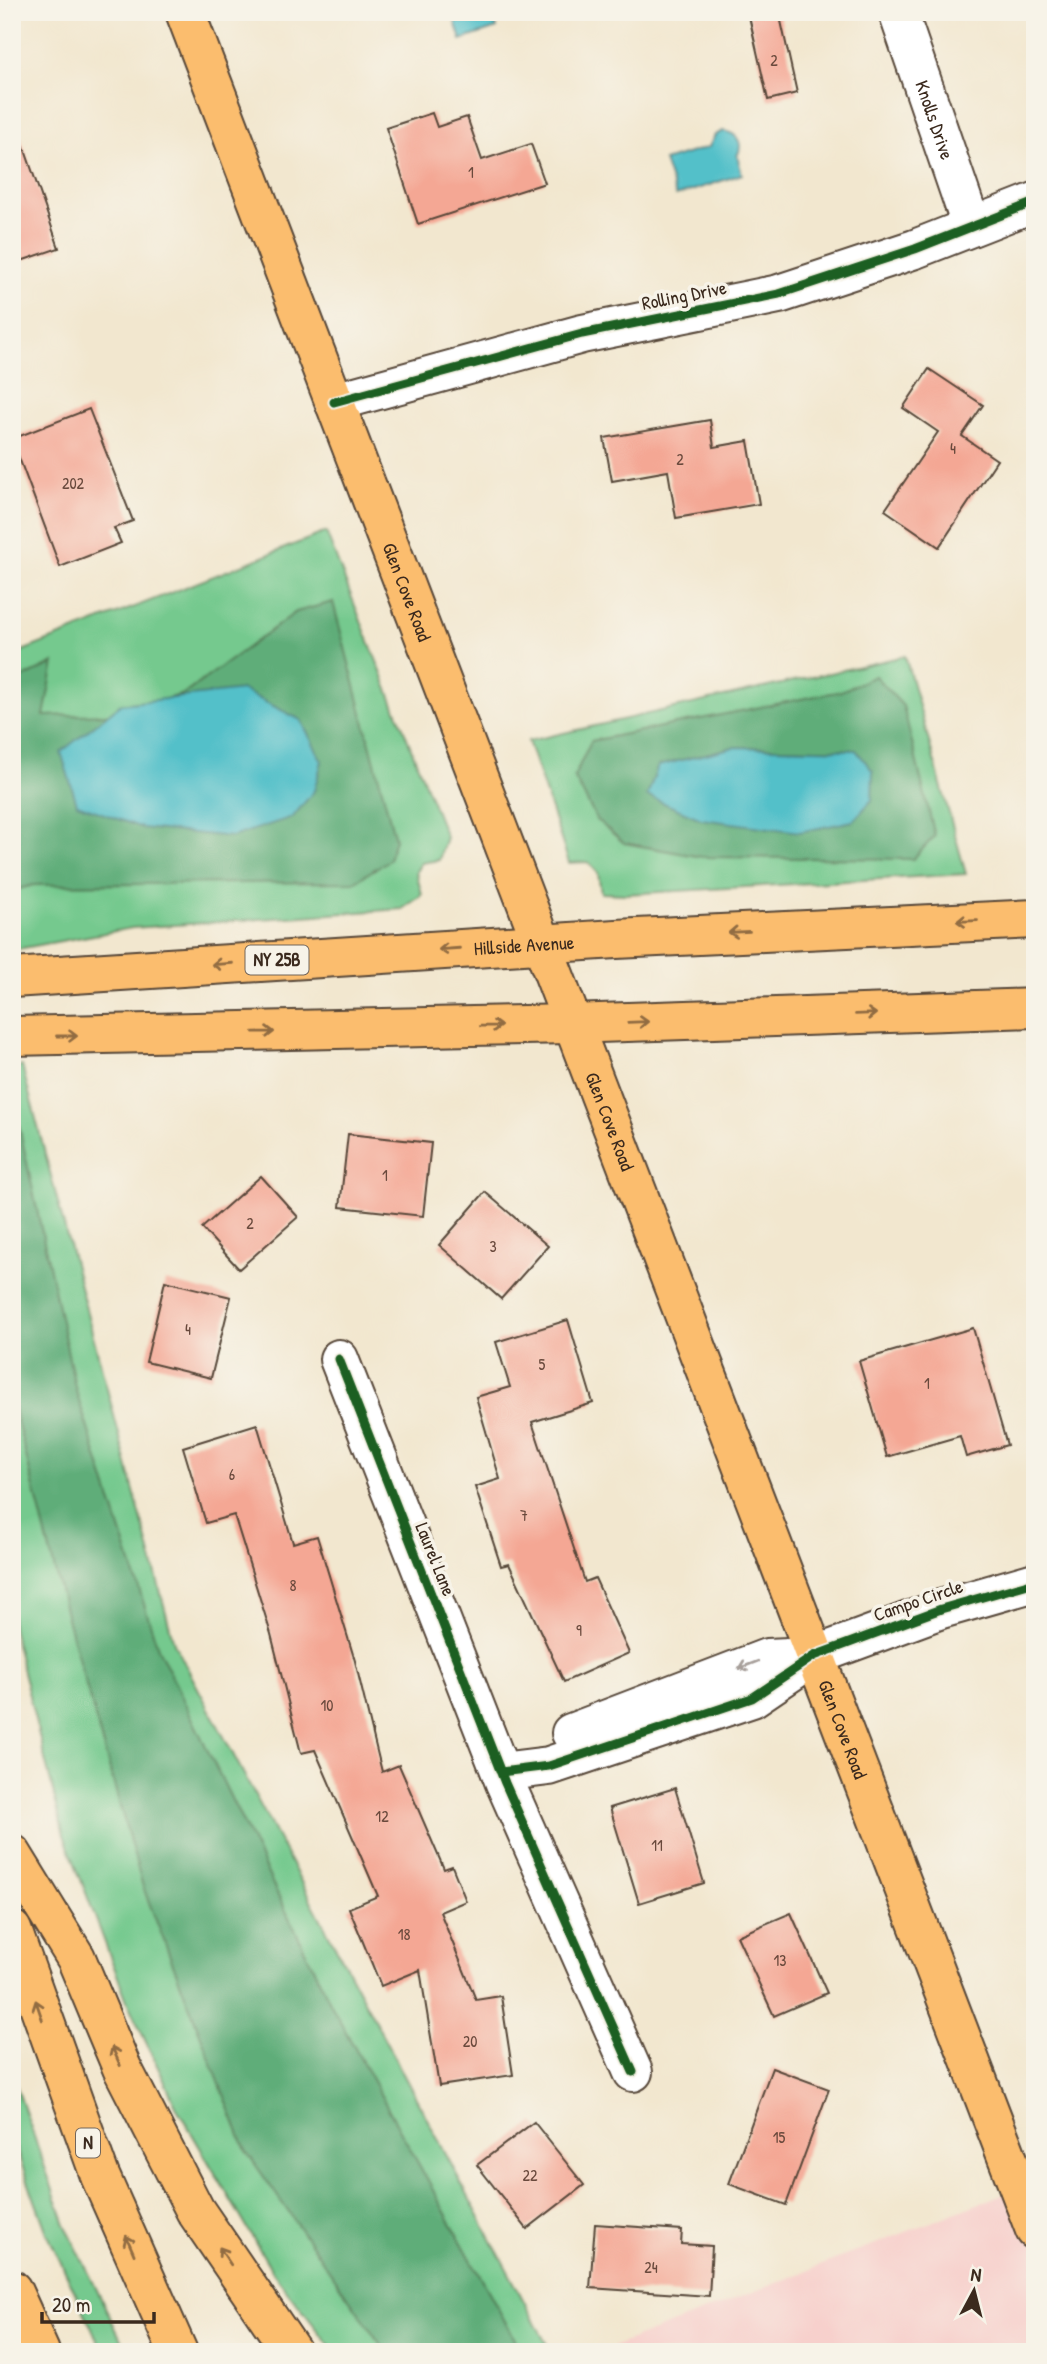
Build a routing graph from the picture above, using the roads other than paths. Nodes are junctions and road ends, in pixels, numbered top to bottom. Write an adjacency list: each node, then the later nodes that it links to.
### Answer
1 (185, 12): 5 (main road, Glen Cove Road)
2 (898, 12): 4 (street, Knolls Drive)
3 (1035, 202): 4 (street, Rolling Drive)
4 (971, 225): 5 (street, Rolling Drive)
5 (334, 402): 7 (main road, Glen Cove Road)
6 (1035, 919): 7 (main road, Hillside Avenue / NY 25B, one-way to 7)
7 (542, 943): 8 (main road, Hillside Avenue / NY 25B, one-way to 8); 10 (main road, Glen Cove Road)
8 (12, 978)
9 (1035, 1009): 10 (main road, one-way to 9)
10 (570, 1024): 11 (main road, one-way to 10); 14 (main road, Glen Cove Road)
11 (12, 1036)
12 (338, 1359): 15 (street, Laurel Lane)
13 (1035, 1582): 14 (street, Campo Circle)
14 (814, 1656): 15 (street); 19 (main road, Glen Cove Road)
15 (501, 1772): 18 (street, Laurel Lane)
16 (12, 1854): 23 (main road, one-way to 16)
17 (12, 1930): 22 (main road, N, one-way to 17)
18 (634, 2072)
19 (1035, 2230)
20 (12, 2290): 21 (main road)
21 (40, 2352)
22 (178, 2352)
23 (292, 2352)

